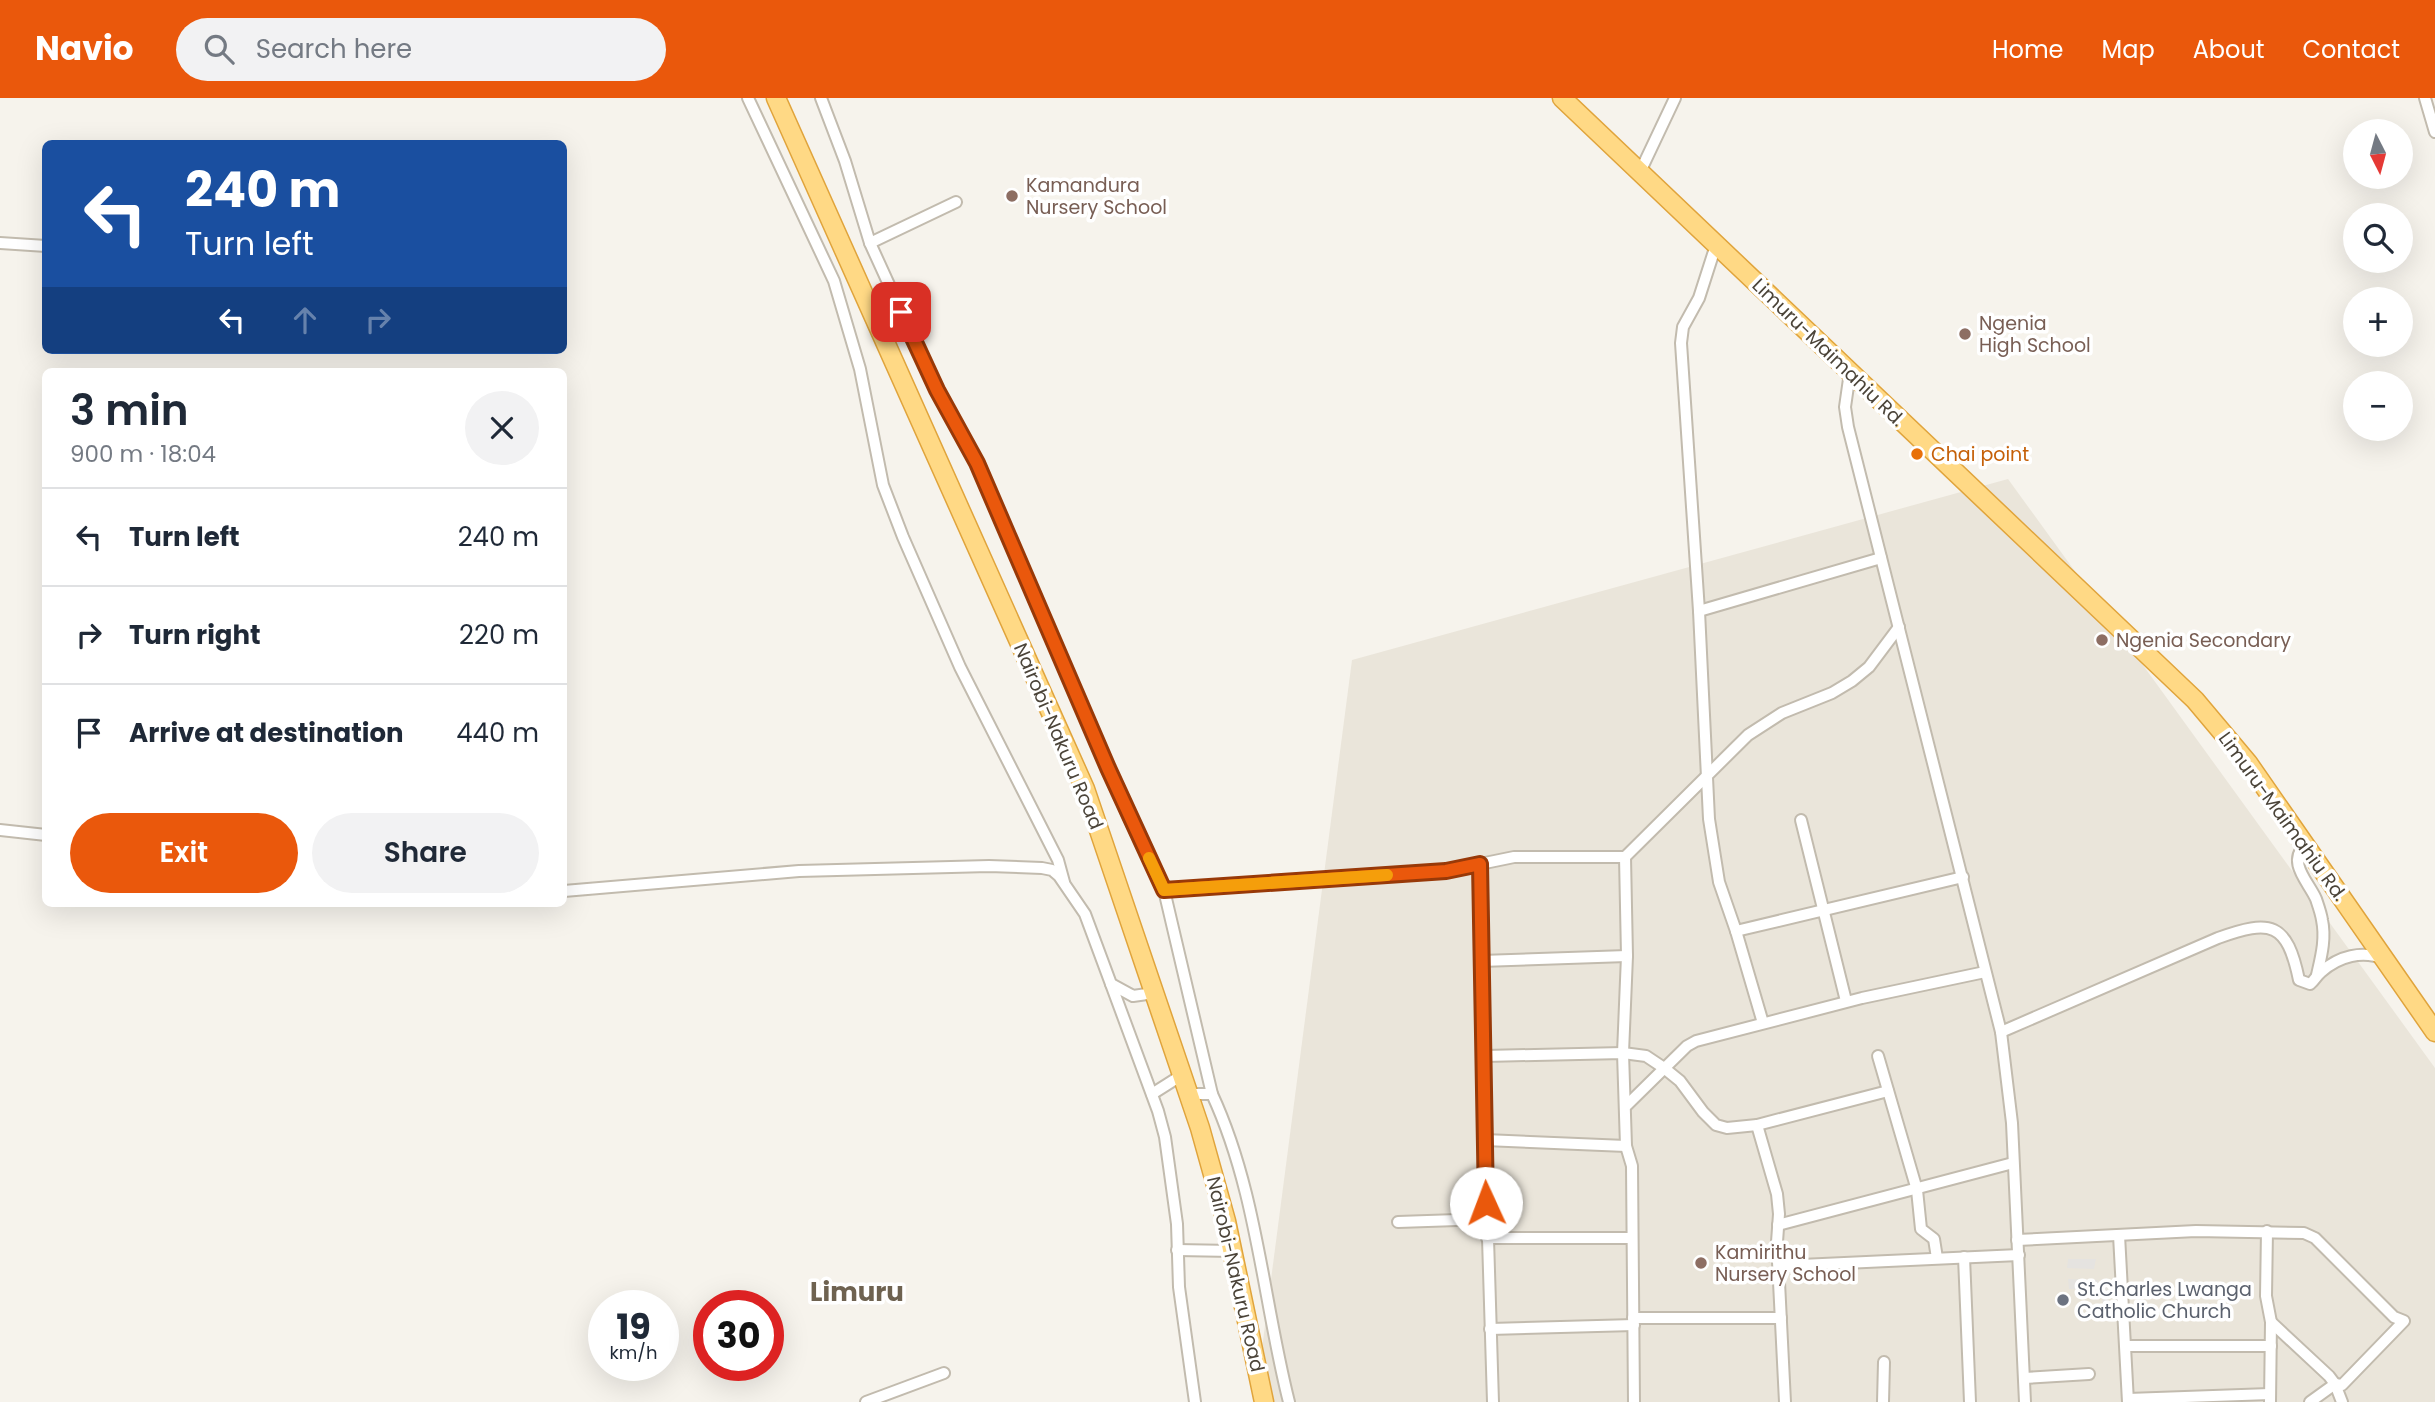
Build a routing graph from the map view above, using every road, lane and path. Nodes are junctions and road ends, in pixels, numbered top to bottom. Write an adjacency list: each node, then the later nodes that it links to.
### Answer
1 (748, 98): 15 (street)
2 (776, 98): 14 (highway, Nairobi-Nakuru Road)
3 (821, 98): 11 (street)
4 (1562, 98): 8 (highway, Limuru-Maimahiu Rd.)
5 (1675, 98): 8 (street)
6 (2425, 98): 7 (street)
7 (2435, 132)
8 (1640, 172): 12 (highway, Limuru-Maimahiu Rd.)
9 (956, 202): 11 (street)
10 (0, 243): 13 (street)
11 (870, 243): 29 (street)
12 (1716, 244): 16 (highway, Limuru-Maimahiu Rd.); 18 (street)
13 (42, 246)
14 (853, 272): 15 (street); 39 (highway, Nairobi-Nakuru Road)
15 (834, 282): 28 (street)
16 (1850, 372): 17 (street); 24 (highway, Limuru-Maimahiu Rd.)
17 (1881, 558): 18 (street); 19 (street)
18 (1699, 611): 20 (street)
19 (1899, 627): 20 (street); 27 (street)
20 (1706, 777): 25 (street); 32 (street)
21 (1801, 820): 31 (street)
22 (0, 830): 23 (street)
23 (42, 835)
24 (2305, 845): 34 (highway, Limuru-Maimahiu Rd.); 37 (street)
25 (1625, 857): 26 (street); 33 (street)
26 (1480, 864): 29 (street); 35 (street)
27 (1963, 877): 31 (street); 36 (street)
28 (1064, 882): 30 (street); 38 (street)
29 (1164, 890): 52 (street)
30 (567, 891)
31 (1823, 910): 32 (street); 40 (street)
32 (1736, 932): 41 (street)
33 (1627, 956): 35 (street); 44 (street)
34 (2385, 959): 37 (street); 42 (highway, Limuru-Maimahiu Rd.)
35 (1481, 961): 45 (street)
36 (1984, 972): 40 (street); 43 (street)
37 (2317, 975): 43 (street)
38 (1111, 984): 39 (street); 50 (street)
39 (1154, 993): 48 (highway, Nairobi-Nakuru Road)
40 (1846, 1001): 41 (street)
41 (1763, 1023): 47 (street)
42 (2435, 1031)
43 (2001, 1032): 57 (street)
44 (1623, 1053): 45 (street); 47 (street); 53 (street)
45 (1485, 1056): 55 (street)
46 (1878, 1056): 49 (street)
47 (1664, 1068): 53 (street); 54 (street)
48 (1182, 1075): 50 (street); 51 (highway, Nairobi-Nakuru Road)
49 (1888, 1091): 54 (street); 58 (street)
50 (1152, 1094): 67 (street)
51 (1189, 1094): 52 (street); 68 (highway, Nairobi-Nakuru Road)
52 (1212, 1094): 89 (street)
53 (1626, 1105): 56 (street)
54 (1757, 1125): 61 (street)
55 (1485, 1140): 56 (street); 59 (street)
56 (1626, 1146): 65 (street)
57 (2013, 1163): 58 (street); 66 (street)
58 (1917, 1189): 61 (street); 71 (street)
59 (1487, 1219): 60 (street); 64 (street)
60 (1398, 1222)
61 (1778, 1225): 72 (street)
62 (2267, 1231): 63 (street); 75 (street); 83 (street)
63 (2119, 1235): 66 (street); 77 (street)
64 (1487, 1238): 65 (street); 76 (street)
65 (1631, 1238): 74 (street)
66 (2017, 1240): 69 (street)
67 (1177, 1250): 68 (street); 87 (street)
68 (1233, 1251): 88 (highway, Nairobi-Nakuru Road)
69 (2019, 1255): 70 (street); 82 (street)
70 (1964, 1256): 71 (street); 94 (street)
71 (1937, 1258): 72 (street)
72 (1779, 1266): 73 (street)
73 (1781, 1318): 74 (street); 92 (street)
74 (1634, 1321): 76 (street); 91 (street)
75 (2271, 1322): 78 (street); 83 (street)
76 (1490, 1329): 90 (street)
77 (2126, 1346): 78 (street); 85 (street)
78 (2271, 1346): 84 (street)
79 (1884, 1362): 93 (street)
80 (944, 1373): 86 (street)
81 (2089, 1374): 82 (street)
82 (2024, 1378): 95 (street)
83 (2336, 1384): 96 (street); 97 (street)
84 (2270, 1398): 85 (street)
85 (2128, 1400)
86 (866, 1402)
87 (1195, 1402)
88 (1264, 1402)
89 (1289, 1402)
90 (1493, 1402)
91 (1634, 1402)
92 (1785, 1402)
93 (1883, 1402)
94 (1970, 1402)
95 (2025, 1402)
96 (2310, 1402)
97 (2342, 1402)

